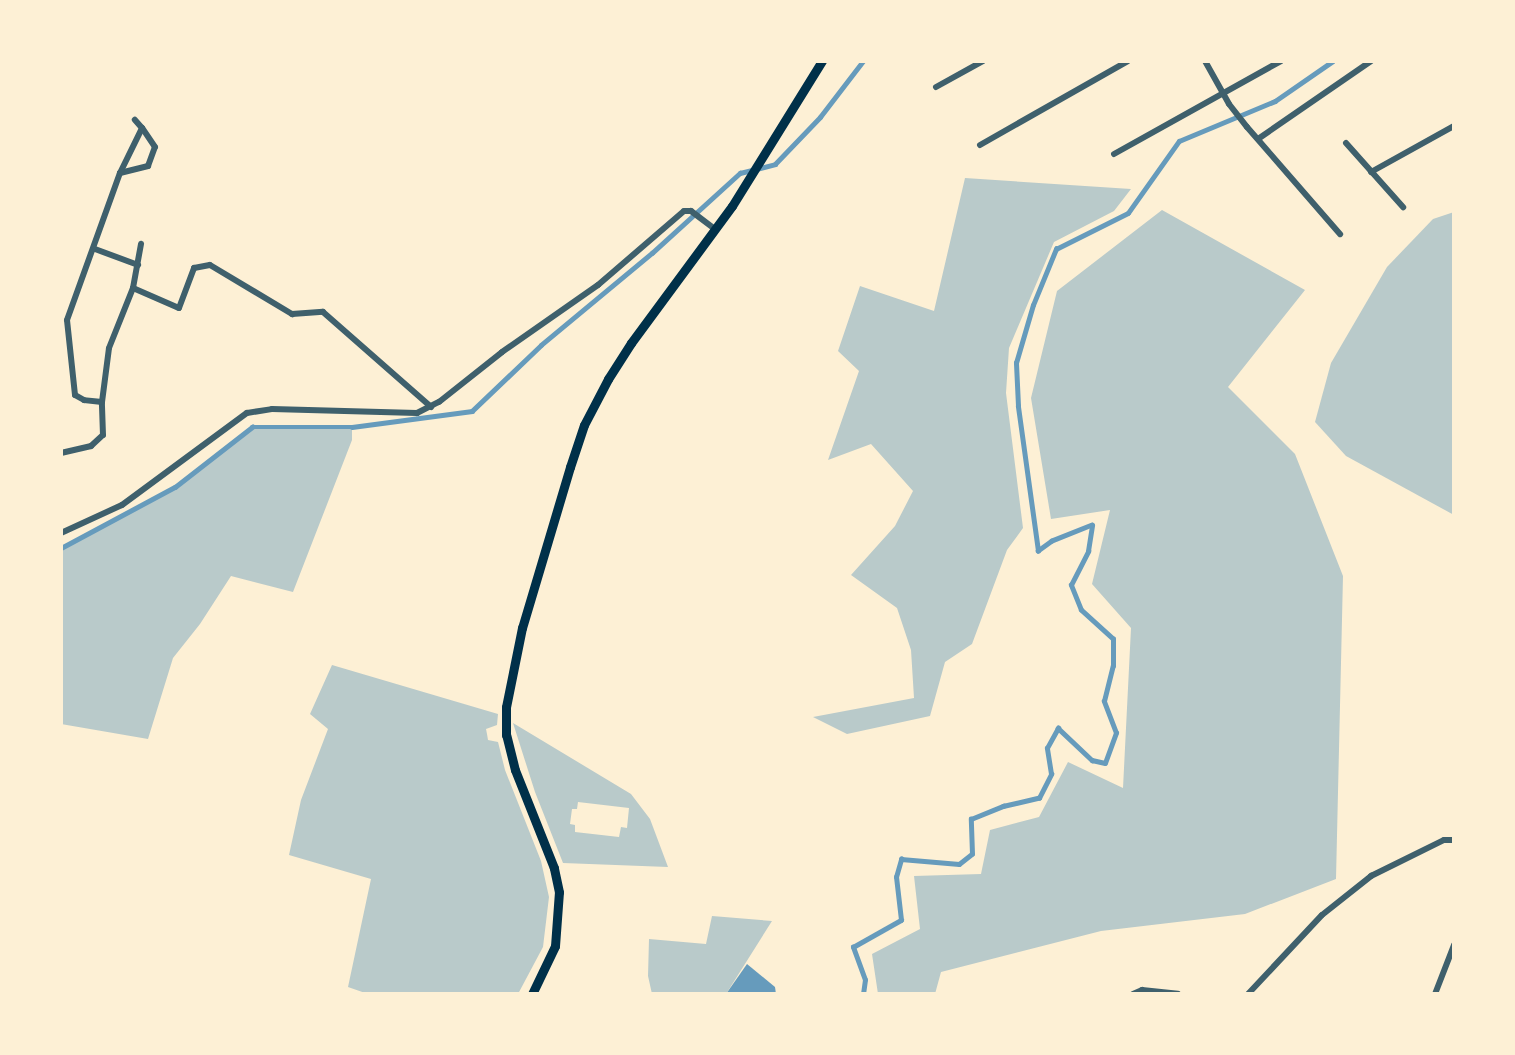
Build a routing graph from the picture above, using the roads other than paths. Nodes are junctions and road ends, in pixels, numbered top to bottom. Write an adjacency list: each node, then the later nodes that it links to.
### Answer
1 (822, 61): 19 (main road)
2 (983, 61): 7 (street)
3 (1128, 61): 14 (street)
4 (1205, 61): 8 (street)
5 (1281, 61): 8 (street)
6 (1371, 61): 12 (street)
7 (936, 87)
8 (1223, 93): 12 (street); 15 (street)
9 (135, 120): 11 (street)
10 (1454, 126): 16 (street)
11 (142, 128): 17 (street); 17 (street)
12 (1258, 139): 20 (street)
13 (1346, 143): 16 (street)
14 (980, 145)
15 (1114, 154)
16 (1371, 172): 18 (street)
17 (120, 173): 22 (street)
18 (1403, 207)
19 (715, 229): 26 (street); 31 (main road)
20 (1340, 233)
21 (141, 244): 23 (street)
22 (96, 249): 23 (street); 25 (street)
23 (138, 265): 24 (street)
24 (133, 288): 25 (street); 26 (street)
25 (102, 402): 27 (street)
26 (431, 407): 28 (street)
27 (61, 453)
28 (61, 533)
29 (1454, 840): 34 (street)
30 (1454, 945): 35 (street)
31 (532, 994)
32 (1133, 994): 33 (street)
33 (1178, 994)
34 (1248, 994)
35 (1435, 994)

